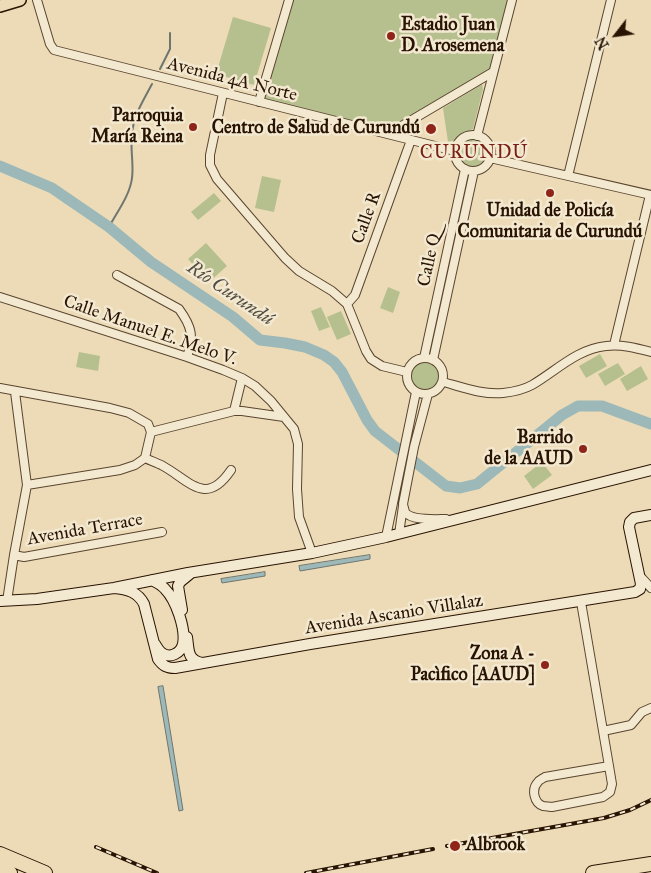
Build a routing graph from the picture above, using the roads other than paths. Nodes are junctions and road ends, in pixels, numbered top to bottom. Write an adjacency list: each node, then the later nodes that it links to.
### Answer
1 (20, 0): 6 (main road)
2 (37, 0): 8 (street, Avenida 4A Norte)
3 (290, 0): 9 (street)
4 (512, 0): 7 (street)
5 (611, 0): 17 (street)
6 (0, 6)
7 (493, 72): 10 (street); 11 (street)
8 (223, 93): 9 (street, Avenida 4A Norte); 21 (street)
9 (259, 102): 10 (street, Avenida 4A Norte)
10 (388, 134): 12 (street, Avenida 4A Norte)
11 (477, 136): 13 (street); 14 (street)
12 (411, 140): 13 (street, Avenida 4A Norte); 21 (street, Calle R)
13 (455, 151): 15 (street)
14 (490, 158): 16 (street); 17 (street)
15 (465, 169): 16 (street); 25 (street, Calle Q)
16 (474, 171): 26 (street, Calle Q)
17 (568, 176): 18 (street)
18 (650, 195): 22 (street)
19 (117, 275): 24 (street)
20 (0, 297): 24 (street, Calle Manuel E. Melo V.)
21 (347, 304): 27 (street)
22 (614, 346): 23 (street); 29 (street)
23 (651, 352)
24 (187, 357): 28 (street, Calle Manuel E. Melo V.)
25 (424, 358): 26 (street); 27 (street)
26 (433, 360): 29 (street)
27 (407, 372): 32 (street)
28 (242, 378): 34 (street); 35 (street, Calle Manuel E. Melo V.)
29 (443, 382): 33 (street)
30 (0, 388): 31 (street)
31 (15, 392): 36 (street); 40 (street)
32 (416, 392): 33 (street); 46 (street)
33 (428, 394): 41 (street)
34 (234, 411): 35 (street); 36 (street)
35 (284, 417): 47 (street, Calle Manuel E. Melo V.)
36 (151, 432): 37 (street)
37 (145, 458): 38 (street); 40 (street)
38 (230, 470)
39 (651, 470): 43 (main road, Avenida Ascanio Villalaz)
40 (28, 484): 48 (street)
41 (403, 504): 43 (street); 45 (street)
42 (651, 515): 50 (main road)
43 (456, 519): 45 (main road, Avenida Ascanio Villalaz)
44 (162, 532): 48 (street, Avenida Terrace)
45 (399, 534): 46 (main road, Avenida Ascanio Villalaz)
46 (386, 537): 47 (main road, Avenida Ascanio Villalaz)
47 (312, 553): 49 (main road, Avenida Ascanio Villalaz)
48 (14, 555): 54 (street)
49 (191, 573): 51 (main road, Avenida Ascanio Villalaz); 57 (main road)
50 (639, 575): 53 (street); 55 (main road, Avenida Ascanio Villalaz)
51 (152, 580): 52 (main road, Avenida Ascanio Villalaz); 56 (main road)
52 (114, 588): 54 (main road, Avenida Ascanio Villalaz); 56 (main road, Avenida Ascanio Villalaz)
53 (651, 588)
54 (4, 600)
55 (581, 602): 57 (main road, Avenida Ascanio Villalaz); 59 (street)
56 (153, 642): 57 (main road, Avenida Ascanio Villalaz)
57 (202, 663)
58 (651, 708): 59 (street)
59 (603, 731): 60 (street)
60 (609, 766): 60 (street)
61 (0, 854): 65 (highway)
62 (651, 864): 66 (highway)
63 (0, 868): 64 (highway)
64 (10, 873)
65 (45, 873)
66 (593, 873)

